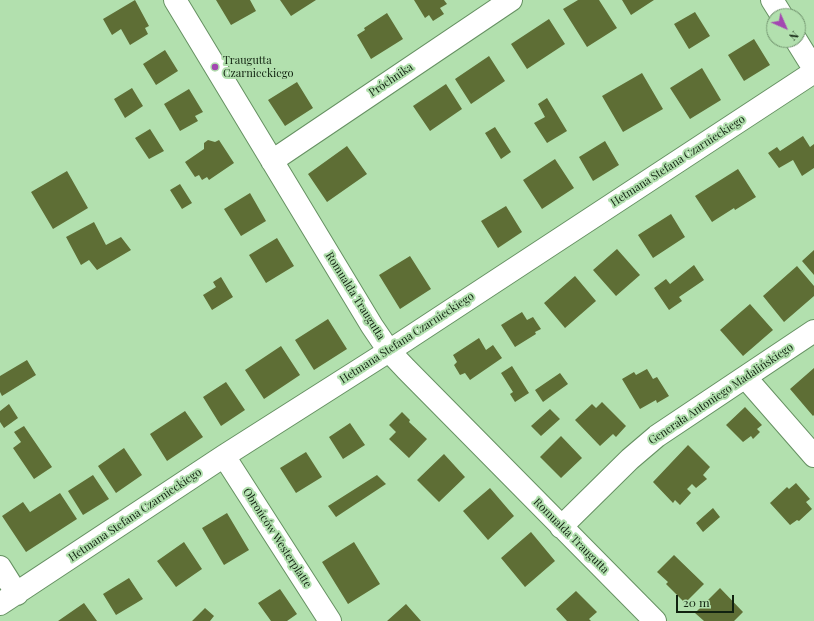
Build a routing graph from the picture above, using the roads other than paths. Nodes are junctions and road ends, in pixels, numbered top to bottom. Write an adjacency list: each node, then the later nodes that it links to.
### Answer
1 (175, 0): 7 (street, Romualda Traugutta)
2 (511, 0): 3 (street, Próchnika)
3 (483, 7): 7 (street, Próchnika)
4 (801, 48): 5 (street)
5 (814, 69)
6 (814, 72): 9 (street, Hetmana Stefana Czarnieckiego)
7 (272, 161): 9 (street, Romualda Traugutta)
8 (814, 332): 10 (street, Generała Antoniego Madalińskiego)
9 (389, 351): 11 (street, Hetmana Stefana Czarnieckiego); 13 (street, Romualda Traugutta)
10 (745, 377): 12 (street); 13 (street, Generała Antoniego Madalińskiego)
11 (224, 456): 15 (street, Hetmana Stefana Czarnieckiego); 18 (street, Obrońców Westerplatte)
12 (814, 456)
13 (561, 527): 19 (street, Romualda Traugutta)
14 (0, 567): 15 (street)
15 (9, 599)
16 (0, 619): 17 (street)
17 (2, 621)
18 (330, 621)
19 (655, 621)

